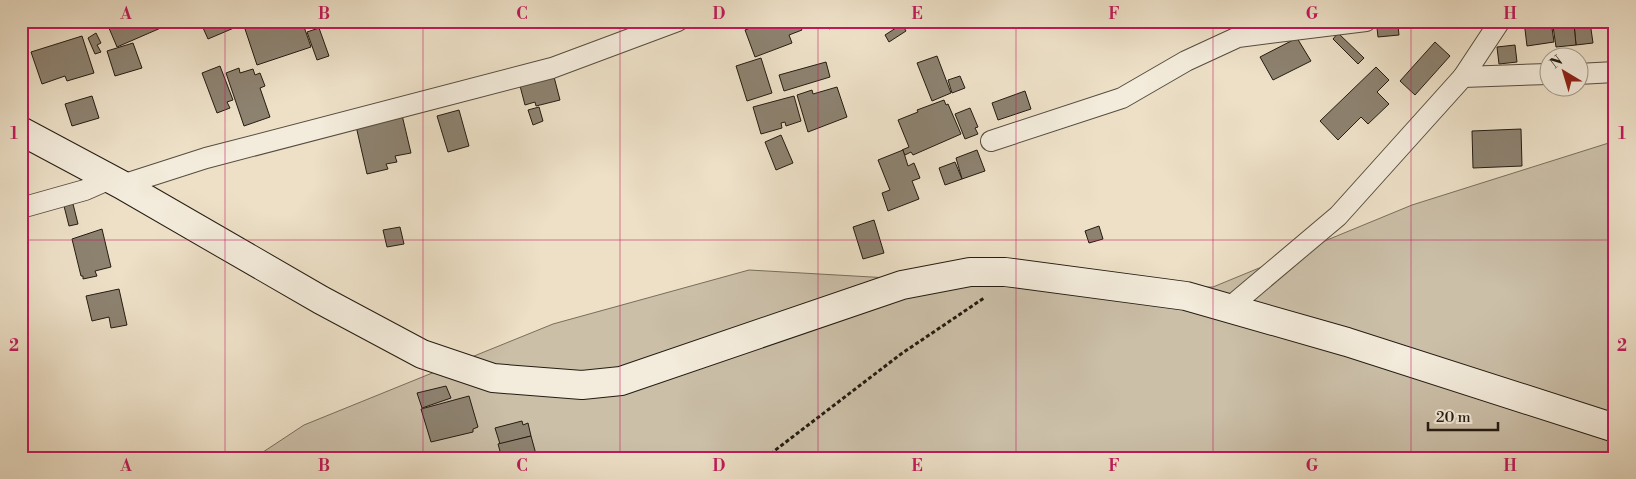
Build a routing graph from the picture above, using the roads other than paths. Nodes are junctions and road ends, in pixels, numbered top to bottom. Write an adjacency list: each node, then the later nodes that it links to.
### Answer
1 (678, 21): 11 (street)
2 (1366, 21): 4 (street)
3 (1500, 21): 8 (street)
4 (1236, 29): 10 (street)
5 (1615, 72): 6 (street)
6 (1588, 73)
7 (1538, 74): 8 (street)
8 (1463, 77): 13 (street)
9 (21, 131): 11 (street)
10 (991, 141)
11 (116, 182): 12 (street); 13 (street)
12 (21, 208)
13 (1230, 307): 14 (street)
14 (1615, 428)

